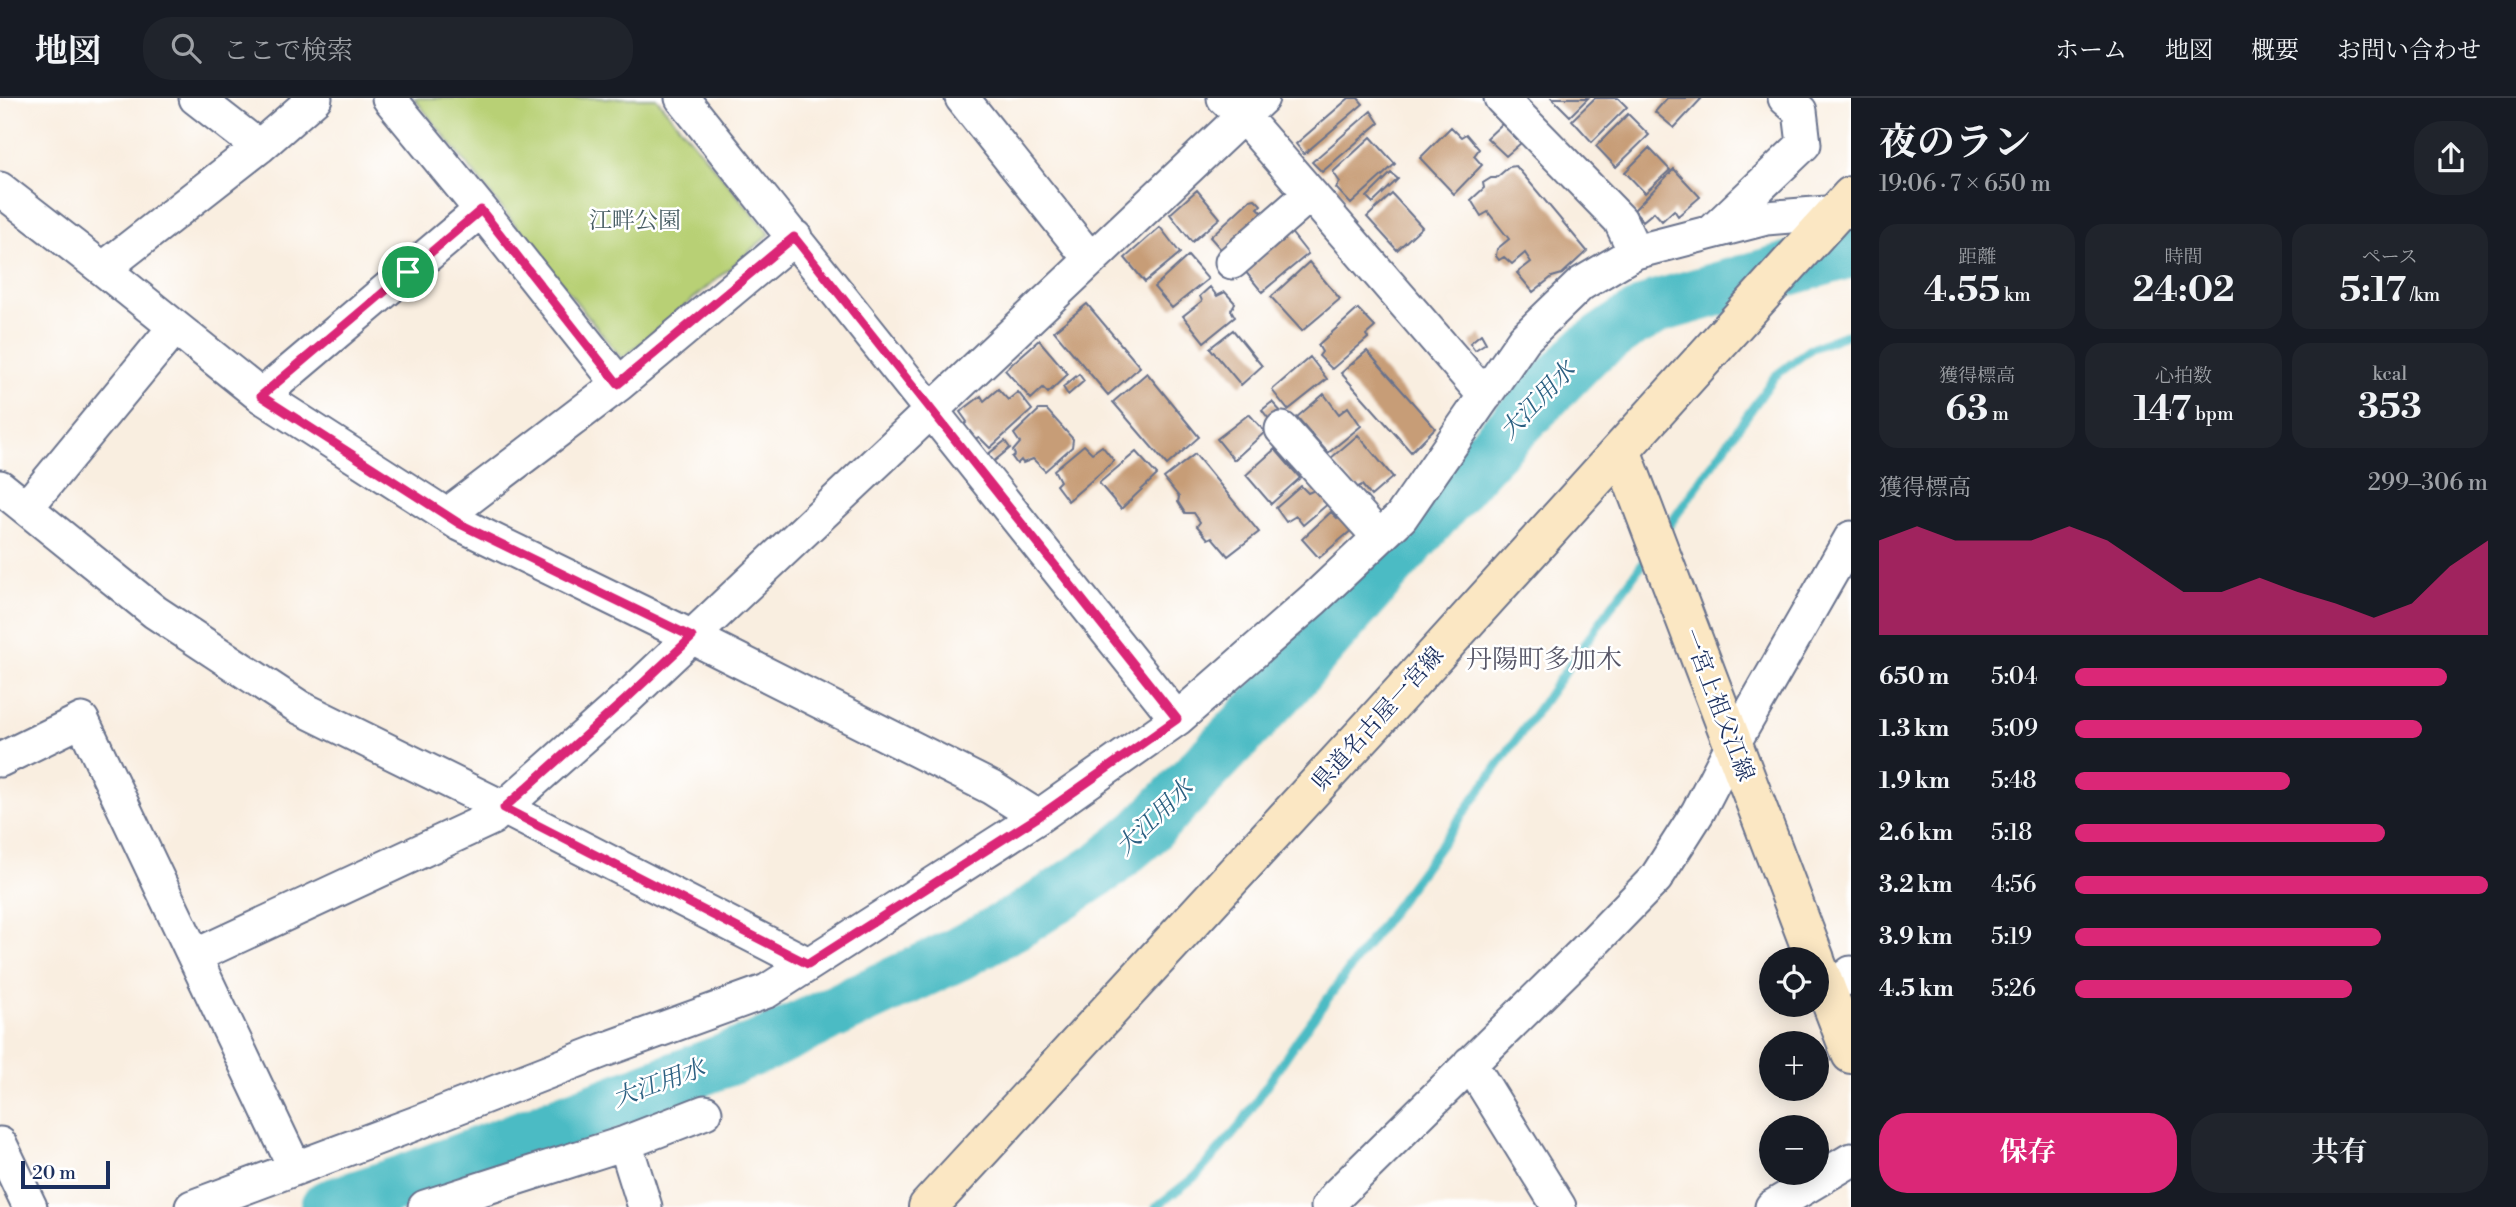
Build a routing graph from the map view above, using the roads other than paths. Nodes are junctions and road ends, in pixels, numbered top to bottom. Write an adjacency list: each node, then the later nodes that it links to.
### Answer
1 (197, 98): 9 (street)
2 (315, 98): 9 (street)
3 (389, 98): 12 (street)
4 (682, 98): 15 (street)
5 (962, 98): 17 (street)
6 (1501, 98): 16 (street)
7 (1785, 98): 14 (street)
8 (1243, 104): 11 (street); 17 (street)
9 (259, 147): 19 (street)
10 (0, 190): 19 (street)
11 (1310, 194): 18 (street); 23 (street)
12 (481, 210): 21 (street); 22 (street)
13 (1841, 211): 14 (street); 26 (main road, 県道名古屋一宮線)
14 (1712, 232): 16 (street)
15 (794, 237): 21 (street); 24 (street)
16 (1635, 252): 23 (street)
17 (1090, 259): 24 (street)
18 (1232, 262)
19 (103, 269): 20 (street)
20 (175, 327): 22 (street); 28 (street)
21 (618, 384): 29 (street)
22 (261, 396): 29 (street)
23 (1485, 396): 30 (street)
24 (930, 410): 32 (street); 33 (street)
25 (1282, 429): 30 (street)
26 (1621, 450): 34 (main road, 一宮上祖父江線); 53 (main road, 県道名古屋一宮線)
27 (0, 487): 28 (street)
28 (26, 508): 36 (street)
29 (447, 515): 32 (street)
30 (1378, 537): 33 (street)
31 (1851, 538): 34 (street)
32 (692, 637): 36 (street); 37 (street)
33 (1177, 719): 37 (street)
34 (1733, 744): 38 (main road, 一宮上祖父江線); 43 (street)
35 (0, 760): 39 (street)
36 (504, 808): 39 (street); 40 (street)
37 (1038, 817): 40 (street)
38 (1818, 947)
39 (195, 956): 48 (street)
40 (808, 964): 48 (street)
41 (1829, 975): 42 (main road, 一宮上祖父江線)
42 (1851, 1054)
43 (1470, 1063): 54 (street); 55 (street)
44 (705, 1112): 45 (street)
45 (625, 1143): 51 (street); 52 (street)
46 (0, 1144): 49 (street)
47 (1851, 1160): 56 (street)
48 (295, 1168): 50 (street)
49 (30, 1207)
50 (192, 1207)
51 (425, 1207)
52 (645, 1207)
53 (928, 1207)
54 (1328, 1207)
55 (1559, 1207)
56 (1772, 1207)

